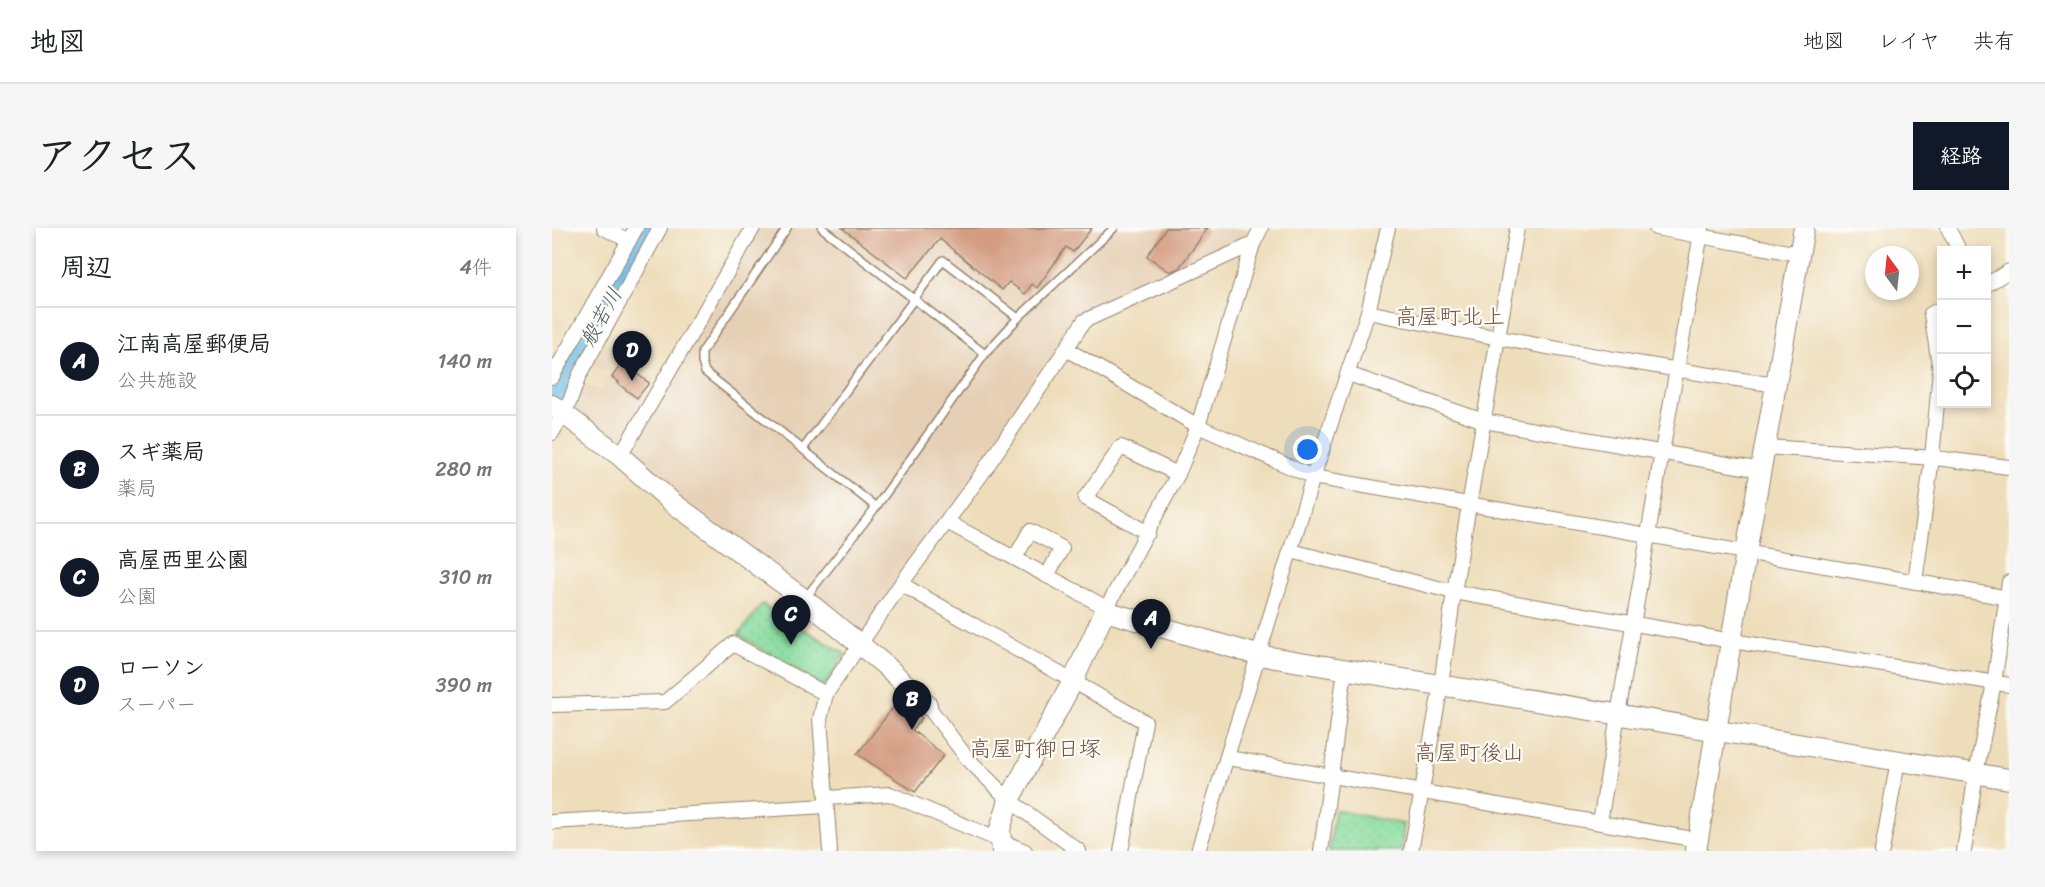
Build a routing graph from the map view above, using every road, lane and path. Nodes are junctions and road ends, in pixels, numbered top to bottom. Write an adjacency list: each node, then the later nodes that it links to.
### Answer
1 (604, 228): 15 (street)
2 (636, 228): 15 (street)
3 (660, 228): 34 (street)
4 (753, 228): 41 (street)
5 (787, 228): 39 (lane)
6 (822, 228): 21 (lane)
7 (1114, 228): 24 (lane)
8 (1261, 228): 16 (street)
9 (1388, 228): 23 (street)
10 (1517, 228): 25 (street)
11 (1656, 228): 14 (street)
12 (1804, 228): 18 (street)
13 (1948, 228): 17 (street)
14 (1701, 232): 18 (street); 30 (street)
15 (628, 242): 32 (street)
16 (1253, 244): 26 (street); 36 (street)
17 (1957, 246)
18 (1799, 254): 33 (street)
19 (2009, 272): 20 (street)
20 (1991, 282)
21 (913, 298): 24 (lane); 28 (lane); 39 (lane)
22 (1937, 310): 27 (street)
23 (1368, 312): 25 (street); 31 (street)
24 (1018, 318): 28 (lane)
25 (1498, 339): 30 (street); 35 (street)
26 (1066, 349): 36 (street); 49 (street)
27 (1937, 351)
28 (985, 354): 48 (lane)
29 (1937, 354): 42 (street)
30 (1677, 370): 33 (street); 40 (street)
31 (1348, 374): 35 (street); 46 (street)
32 (552, 377)
33 (1776, 385): 38 (street)
34 (557, 409): 37 (street); 41 (street)
35 (1484, 422): 40 (street); 47 (street)
36 (1198, 426): 45 (street); 46 (street)
37 (552, 433)
38 (1765, 447): 42 (street); 44 (street)
39 (802, 449): 48 (lane)
40 (1662, 452): 44 (street); 51 (street)
41 (620, 456): 61 (street)
42 (1932, 458): 43 (street); 56 (street)
43 (2009, 467)
44 (1761, 470): 53 (street)
45 (1178, 474): 50 (street); 50 (street)
46 (1313, 477): 47 (street); 52 (street)
47 (1469, 505): 51 (street); 59 (street)
48 (876, 507): 61 (lane)
49 (947, 522): 54 (street); 58 (street)
50 (1148, 533): 62 (street)
51 (1647, 536): 53 (street); 63 (street)
52 (1291, 551): 59 (street); 66 (street)
53 (1746, 552): 56 (street); 64 (street)
54 (1015, 558): 55 (street); 55 (street)
55 (1047, 576): 62 (street)
56 (1915, 582): 60 (street)
57 (2009, 582): 60 (street)
58 (901, 584): 65 (street); 68 (street)
59 (1454, 592): 63 (street); 70 (street)
60 (2008, 598): 69 (street)
61 (804, 599): 65 (street)
62 (1106, 609): 66 (street); 68 (street)
63 (1634, 623): 64 (street); 75 (street)
64 (1732, 640): 69 (street); 76 (street)
65 (860, 645): 72 (street); 74 (street)
66 (1258, 655): 67 (street); 77 (street)
67 (1345, 669): 70 (street); 80 (street)
68 (1073, 681): 83 (street); 92 (street)
69 (1994, 683): 71 (street); 79 (street)
70 (1441, 685): 75 (street); 82 (street)
71 (2009, 685)
72 (825, 694): 73 (street); 84 (street)
73 (552, 705)
74 (927, 705): 83 (street)
75 (1618, 714): 76 (street); 86 (street)
76 (1717, 730): 78 (street); 87 (street)
77 (1228, 758): 80 (street); 93 (street)
78 (1898, 760): 79 (street); 96 (street)
79 (1976, 773): 81 (street); 97 (street)
80 (1332, 776): 82 (street); 94 (street)
81 (2009, 779)
82 (1422, 792): 86 (street); 95 (street)
83 (1009, 800): 88 (street); 91 (street)
84 (826, 802): 85 (street); 88 (street); 89 (street)
85 (552, 822)
86 (1600, 822): 87 (street)
87 (1697, 845)
88 (1001, 846): 90 (street)
89 (830, 851)
90 (1025, 851)
91 (1079, 851)
92 (1121, 851)
93 (1198, 851)
94 (1321, 851)
95 (1411, 851)
96 (1882, 851)
97 (1964, 851)

